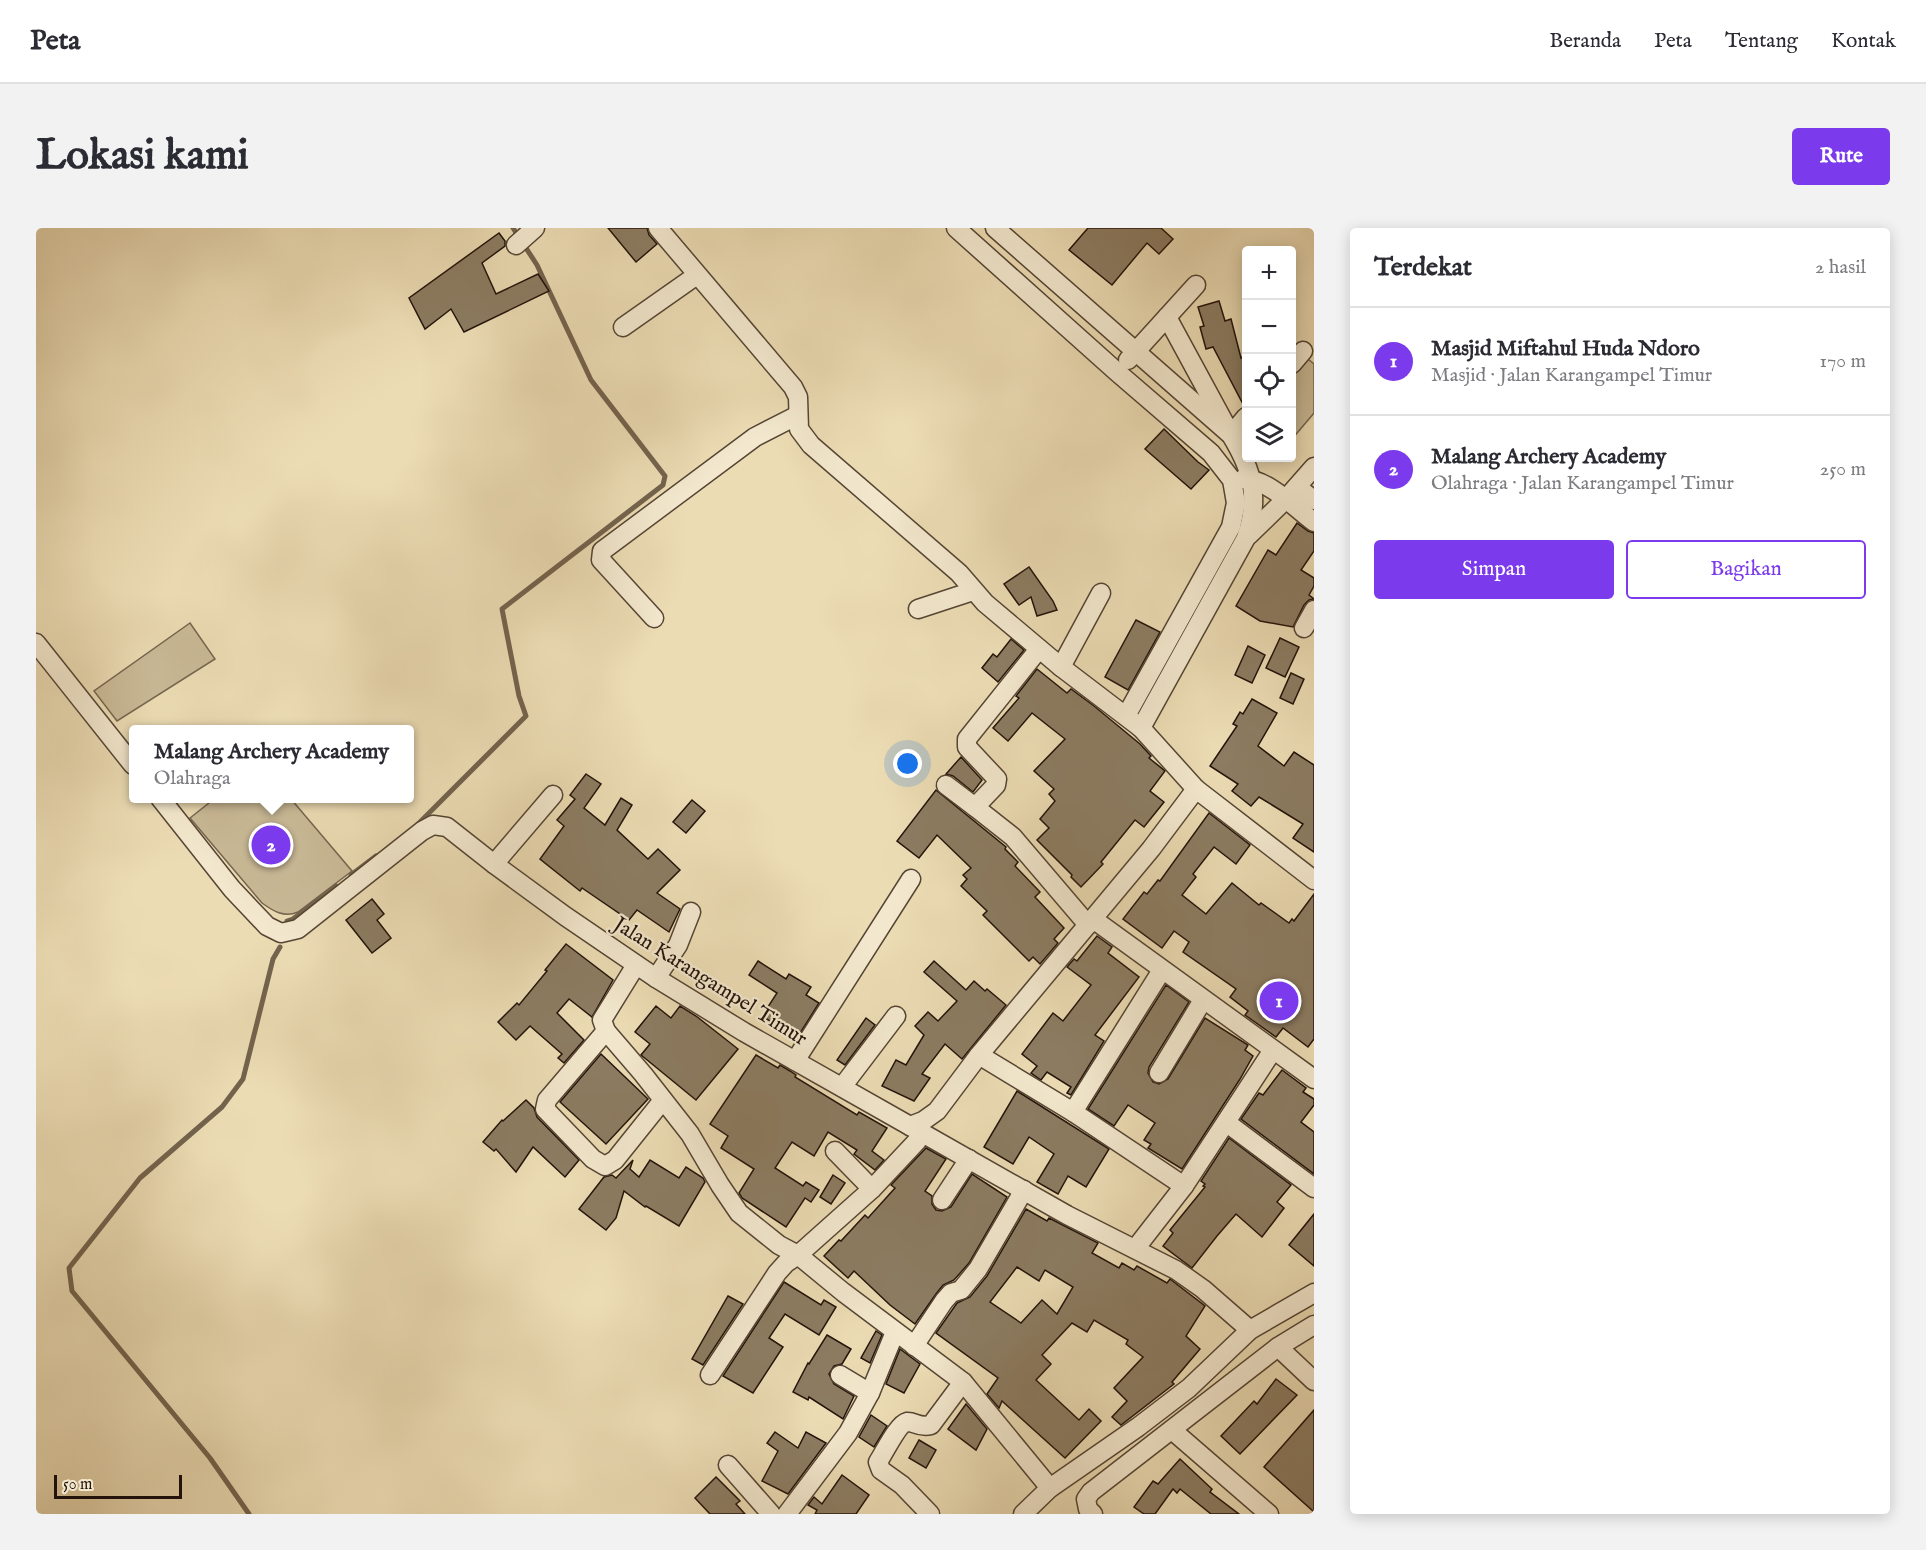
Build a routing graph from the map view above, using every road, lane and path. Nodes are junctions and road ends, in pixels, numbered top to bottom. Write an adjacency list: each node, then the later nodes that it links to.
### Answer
1 (658, 228): 4 (street)
2 (956, 228): 9 (street)
3 (995, 228): 8 (street)
4 (697, 275): 7 (street); 10 (street)
5 (1196, 285): 6 (street)
6 (1167, 317): 8 (street); 12 (street)
7 (623, 327)
8 (1135, 352): 9 (street); 12 (street)
9 (1117, 372): 15 (street)
10 (798, 415): 20 (street); 24 (street)
11 (1242, 422): 12 (street)
12 (1231, 435): 14 (street)
13 (1314, 467): 16 (street)
14 (1251, 479): 15 (street); 16 (street); 19 (street)
15 (1232, 480): 29 (street)
16 (1291, 493): 17 (street); 18 (street); 19 (street)
17 (1314, 500)
18 (1314, 522)
19 (1246, 538): 30 (street)
20 (973, 591): 22 (street); 27 (street)
21 (1101, 593): 28 (street)
22 (918, 609)
23 (1314, 610): 25 (street)
24 (654, 618)
25 (1304, 628)
26 (36, 644): 31 (street)
27 (1039, 649): 28 (street); 36 (street)
28 (1061, 667): 29 (street)
29 (1126, 717): 30 (street)
30 (1141, 728): 33 (street)
31 (129, 760)
32 (946, 785): 36 (street)
33 (1196, 789): 39 (street); 41 (street)
34 (553, 795): 37 (street)
35 (164, 803): 37 (street, Jalan Karangampel Timur)
36 (975, 807): 41 (street)
37 (494, 864): 42 (street, Jalan Karangampel Timur)
38 (911, 879): 50 (street)
39 (1314, 879)
40 (690, 912): 44 (street)
41 (1091, 922): 43 (street); 49 (street)
42 (636, 965): 44 (street, Jalan Karangampel Timur); 47 (street)
43 (1162, 970): 45 (street); 55 (street)
44 (656, 978): 50 (street, Jalan Karangampel Timur)
45 (1203, 1000): 48 (street); 52 (street)
46 (896, 1016): 53 (street)
47 (606, 1031): 54 (street); 54 (street)
48 (1273, 1050): 51 (street); 56 (street)
49 (980, 1055): 55 (street); 57 (street)
50 (795, 1061): 53 (street, Jalan Karangampel Timur)
51 (1311, 1072)
52 (1159, 1073)
53 (842, 1087): 57 (street, Jalan Karangampel Timur)
54 (663, 1100): 66 (street)
55 (1073, 1112): 60 (street)
56 (1227, 1123): 60 (street); 61 (street)
57 (916, 1129): 59 (street, Jalan Karangampel Timur); 62 (street)
58 (835, 1151): 62 (street)
59 (969, 1159): 63 (street, Jalan Karangampel Timur); 64 (street)
60 (1184, 1186): 65 (street)
61 (1314, 1188)
62 (872, 1189): 66 (street)
63 (1024, 1190): 65 (street, Jalan Karangampel Timur); 71 (street)
64 (942, 1200)
65 (1135, 1249): 69 (street, Jalan Karangampel Timur)
66 (798, 1255): 70 (street); 73 (street)
67 (1314, 1293): 69 (street)
68 (1314, 1325): 72 (street)
69 (1250, 1330): 80 (street)
70 (895, 1332): 71 (street); 77 (street)
71 (914, 1346): 76 (street)
72 (1278, 1347): 75 (street); 78 (street)
73 (710, 1375)
74 (840, 1375): 77 (street)
75 (1314, 1381)
76 (963, 1382): 80 (street); 83 (street)
77 (870, 1393): 82 (street)
78 (1172, 1430): 85 (street); 86 (street)
79 (728, 1466): 81 (street)
80 (1050, 1488): 84 (street)
81 (771, 1514)
82 (788, 1514)
83 (930, 1514)
84 (1023, 1514)
85 (1093, 1514)
86 (1269, 1514)

